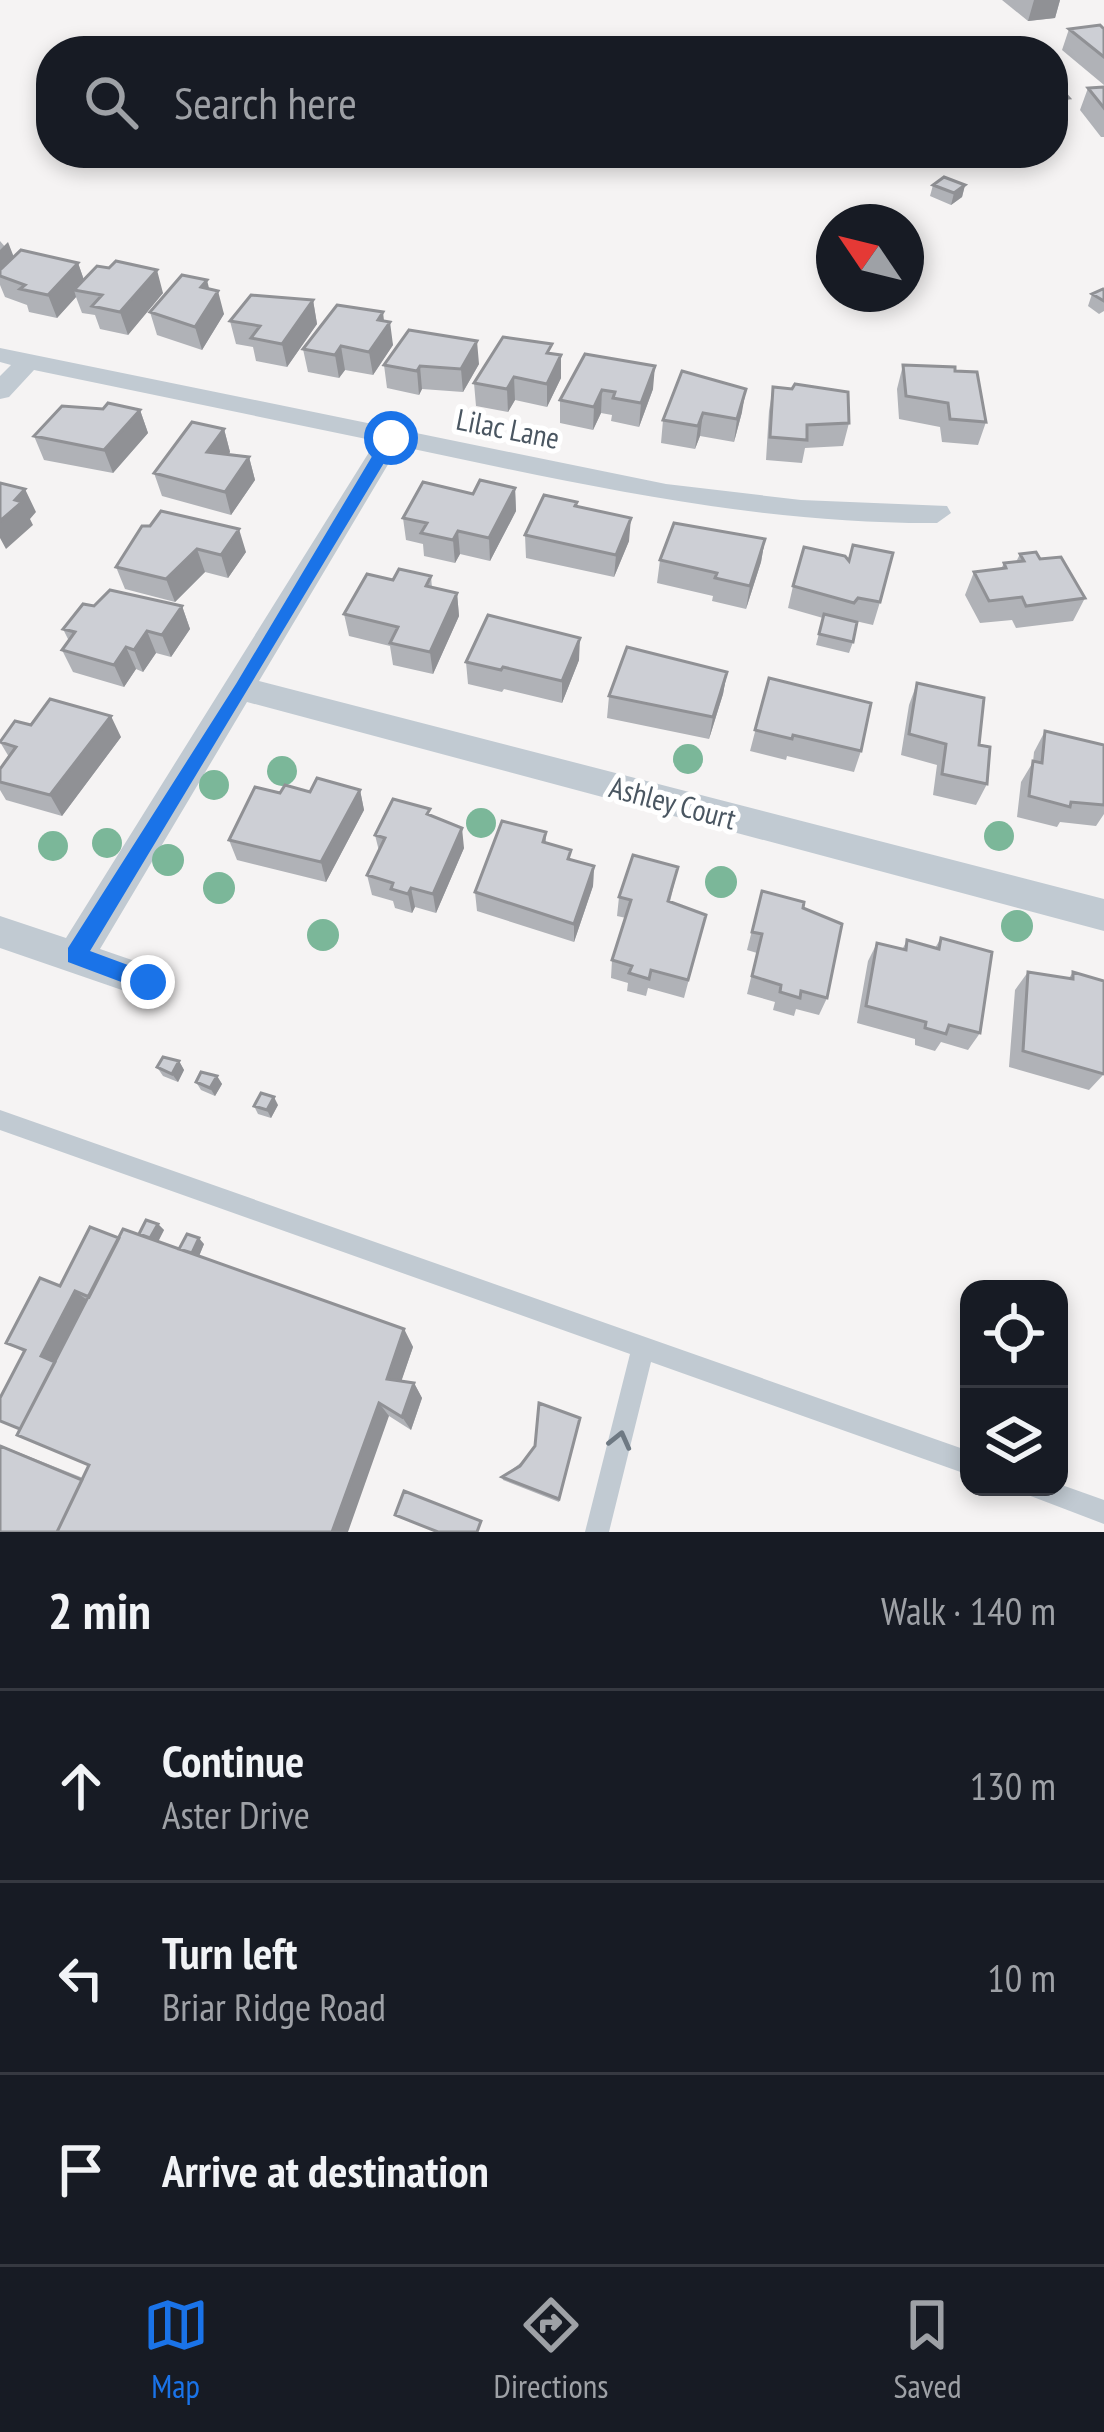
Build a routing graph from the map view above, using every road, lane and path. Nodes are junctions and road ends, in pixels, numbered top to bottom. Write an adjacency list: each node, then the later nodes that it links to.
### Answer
1 (0, 355): 2 (street, Lilac Lane)
2 (28, 361): 3 (street); 4 (street, Lilac Lane)
3 (0, 391)
4 (391, 438): 5 (street, Lilac Lane); 6 (street)
5 (937, 513)
6 (242, 689): 7 (street, Ashley Court); 9 (street)
7 (1104, 915)
8 (0, 932): 9 (street)
9 (76, 955): 10 (street)
10 (148, 982)
11 (3, 1127): 12 (lane)
12 (643, 1348): 13 (lane); 16 (lane, one-way to 12)
13 (960, 1460)
14 (1062, 1496): 15 (lane)
15 (1104, 1511)
16 (597, 1532)

